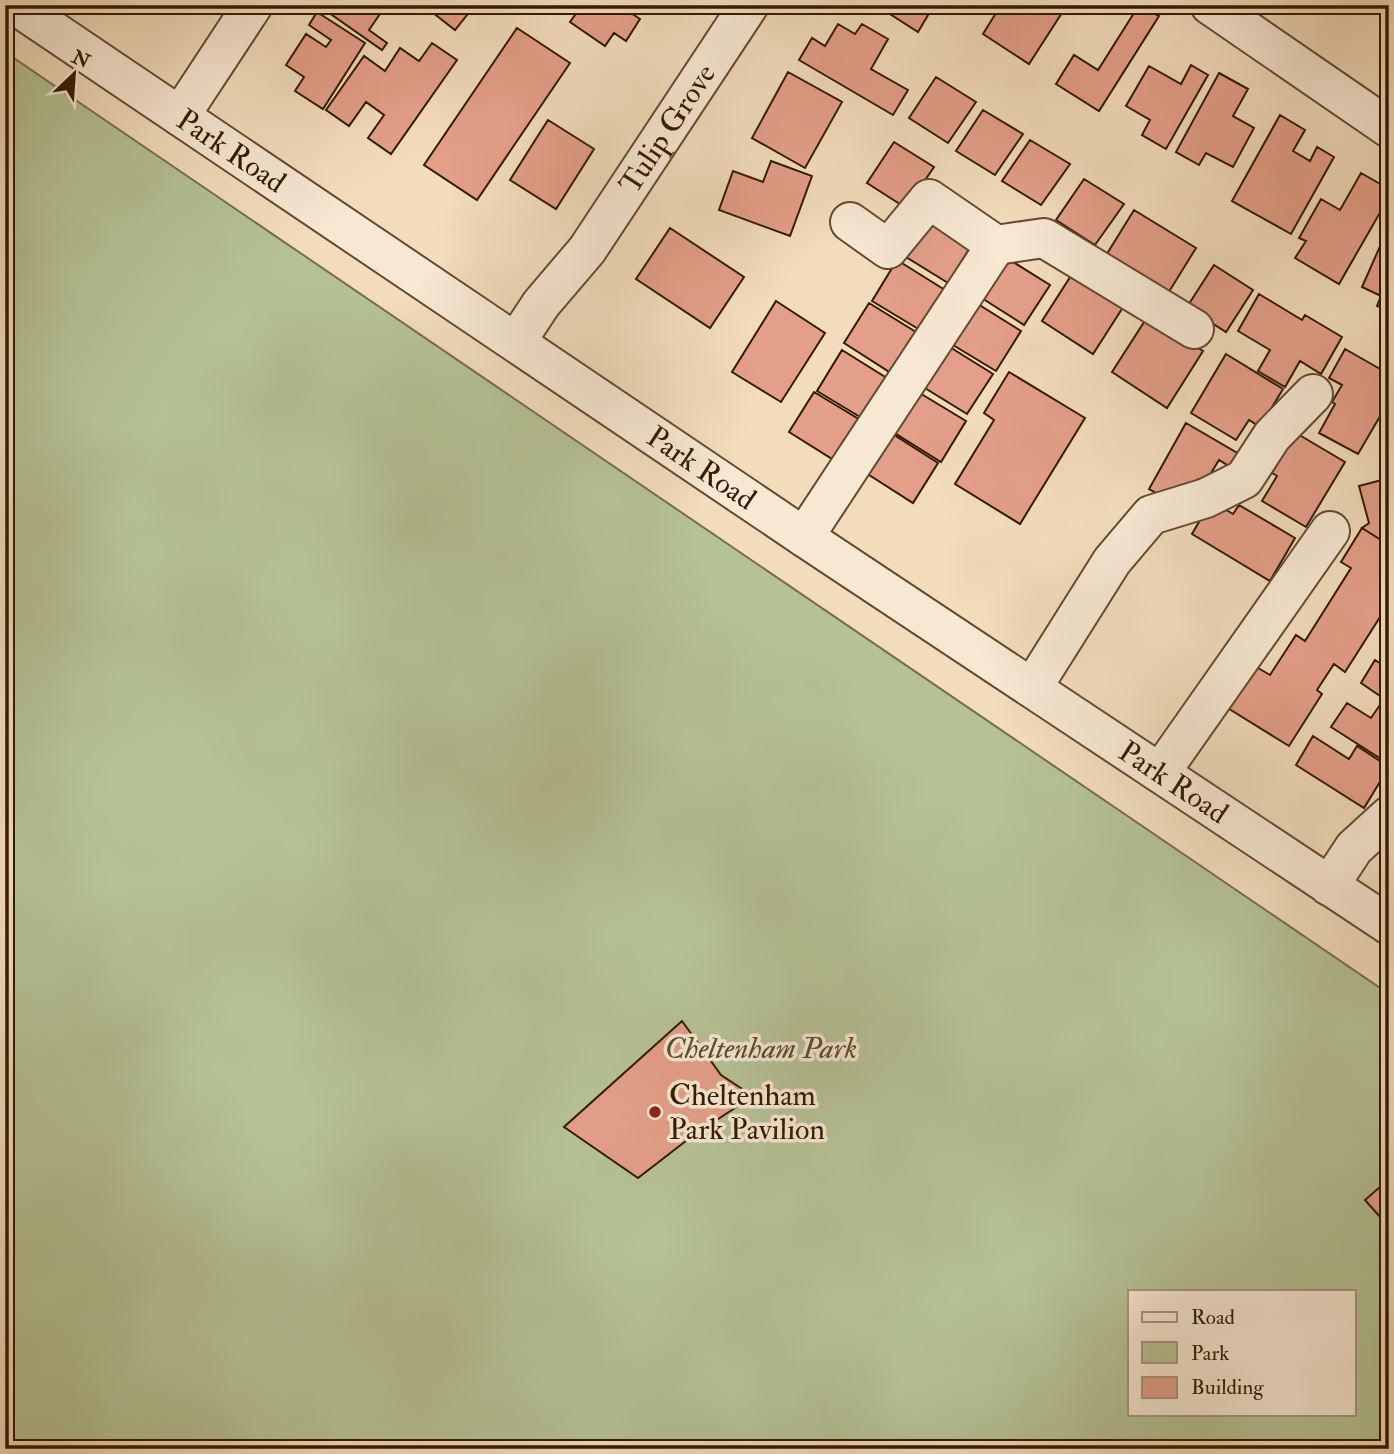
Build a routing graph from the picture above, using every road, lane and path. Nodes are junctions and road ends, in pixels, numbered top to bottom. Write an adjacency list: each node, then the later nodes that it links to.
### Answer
1 (15, 5): 5 (street, Park Road)
2 (253, 5): 5 (street)
3 (749, 5): 10 (street, Tulip Grove)
4 (1210, 5): 6 (street)
5 (180, 116): 10 (street, Park Road)
6 (1389, 128)
7 (850, 222): 8 (street)
8 (996, 245): 9 (street); 13 (street)
9 (1194, 329)
10 (524, 347): 13 (street, Park Road)
11 (1313, 394): 14 (street)
12 (1330, 531): 15 (street)
13 (804, 537): 14 (street, Park Road)
14 (1032, 688): 15 (street, Park Road)
15 (1160, 773): 17 (street, Park Road)
16 (1389, 816): 17 (street)
17 (1329, 886): 18 (street, Park Road)
18 (1389, 925)

